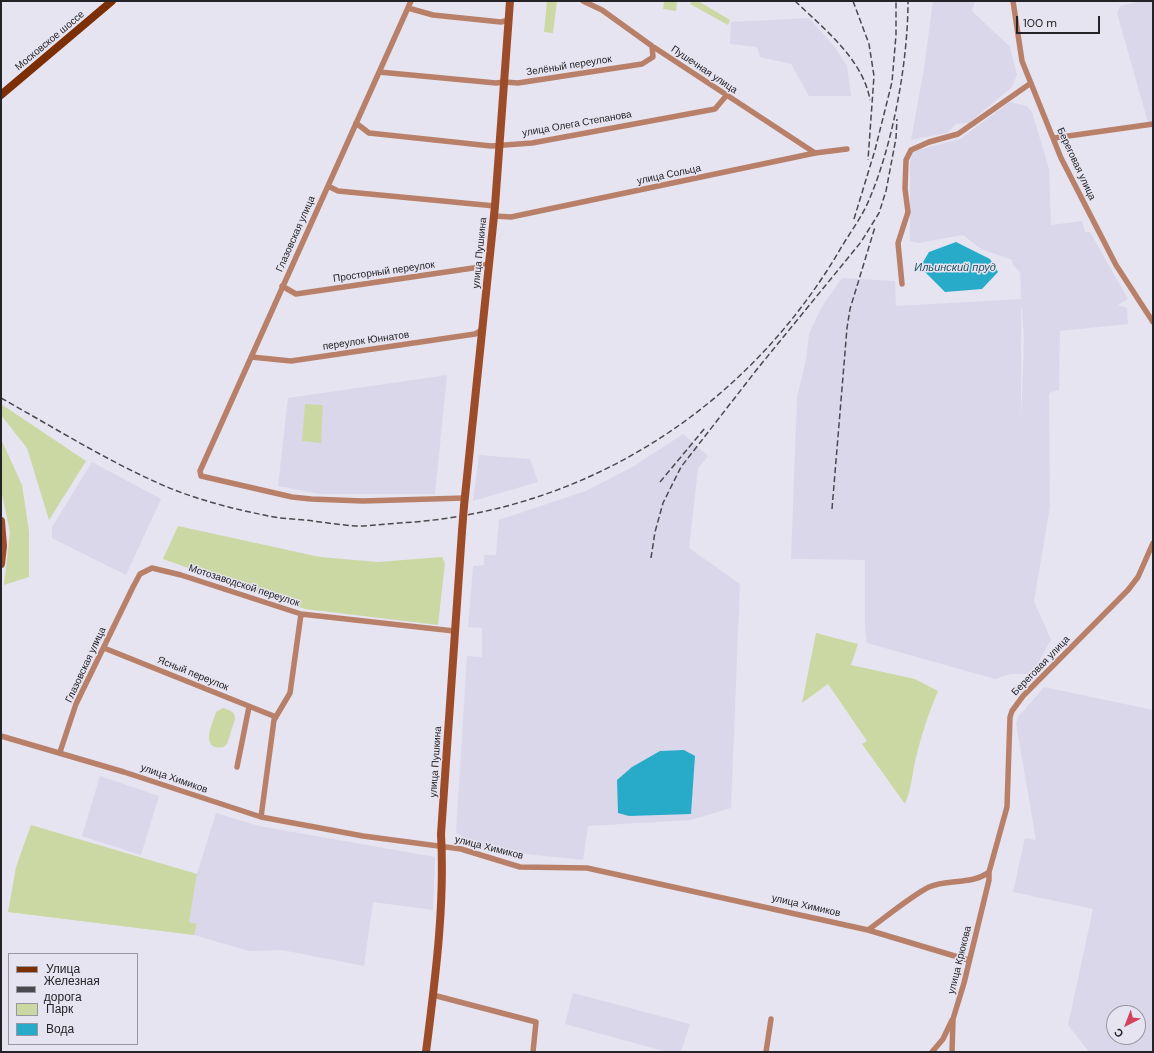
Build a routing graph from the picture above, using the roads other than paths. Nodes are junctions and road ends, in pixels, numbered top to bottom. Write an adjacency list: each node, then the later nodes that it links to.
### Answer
1 (112, 1): 12 (main road, Московское шоссе)
2 (411, 1): 6 (street, Глазовская улица)
3 (510, 1): 7 (street, улица Пушкина)
4 (583, 1): 8 (street, Пушечная улица)
5 (1013, 1): 11 (street, Береговая улица)
6 (408, 8): 7 (street); 9 (street, Глазовская улица)
7 (509, 20): 10 (street, улица Пушкина)
8 (652, 46): 10 (street, Зелёный переулок); 13 (street, Пушечная улица)
9 (379, 72): 10 (street, Зелёный переулок); 14 (street, Глазовская улица)
10 (504, 82): 17 (street, улица Пушкина)
11 (1031, 83): 16 (street, Береговая улица); 24 (street)
12 (1, 95)
13 (726, 96): 17 (street, улица Олега Степанова); 19 (street, Пушечная улица)
14 (356, 123): 17 (street, улица Олега Степанова); 20 (street, Глазовская улица)
15 (1153, 124): 16 (street)
16 (1054, 138): 26 (street, Береговая улица)
17 (499, 144): 21 (street, улица Пушкина)
18 (847, 149): 19 (street, улица Сольца)
19 (815, 153): 22 (street, улица Сольца)
20 (328, 186): 21 (street); 25 (street, Глазовская улица)
21 (495, 206): 22 (street, улица Пушкина)
22 (494, 216): 23 (street, улица Пушкина)
23 (489, 263): 25 (street, Просторный переулок); 27 (street, улица Пушкина)
24 (902, 284)
25 (282, 286): 28 (street, Глазовская улица)
26 (1153, 322)
27 (482, 330): 28 (street, переулок Юннатов); 29 (street, улица Пушкина)
28 (251, 357): 29 (street, Глазовская улица)
29 (464, 502): 35 (street, улица Пушкина, bridge)
30 (1, 521): 32 (street)
31 (1153, 544): 44 (street, Береговая улица)
32 (1, 564)
33 (133, 586): 34 (street, Мотозаводской переулок); 36 (street, Глазовская улица)
34 (301, 614): 35 (street, Мотозаводской переулок); 38 (street)
35 (454, 631): 43 (street, улица Пушкина)
36 (104, 648): 37 (street, Ясный переулок); 40 (street, Глазовская улица)
37 (249, 707): 38 (street, Ясный переулок); 41 (street)
38 (276, 717): 42 (street)
39 (1, 736): 40 (street, улица Химиков)
40 (60, 752): 42 (street, улица Химиков)
41 (237, 767)
42 (261, 817): 43 (street, улица Химиков)
43 (442, 846): 45 (street, улица Химиков); 47 (street, улица Пушкина)
44 (988, 872): 45 (street); 46 (street, улица Крюкова)
45 (868, 930): 46 (street, улица Химиков)
46 (968, 960): 49 (street, улица Крюкова)
47 (433, 995): 50 (street, улица Пушкина); 51 (street)
48 (771, 1019): 52 (street)
49 (953, 1019): 53 (street); 54 (street, улица Крюкова)
50 (426, 1052)
51 (533, 1052)
52 (766, 1052)
53 (932, 1052)
54 (952, 1052)

